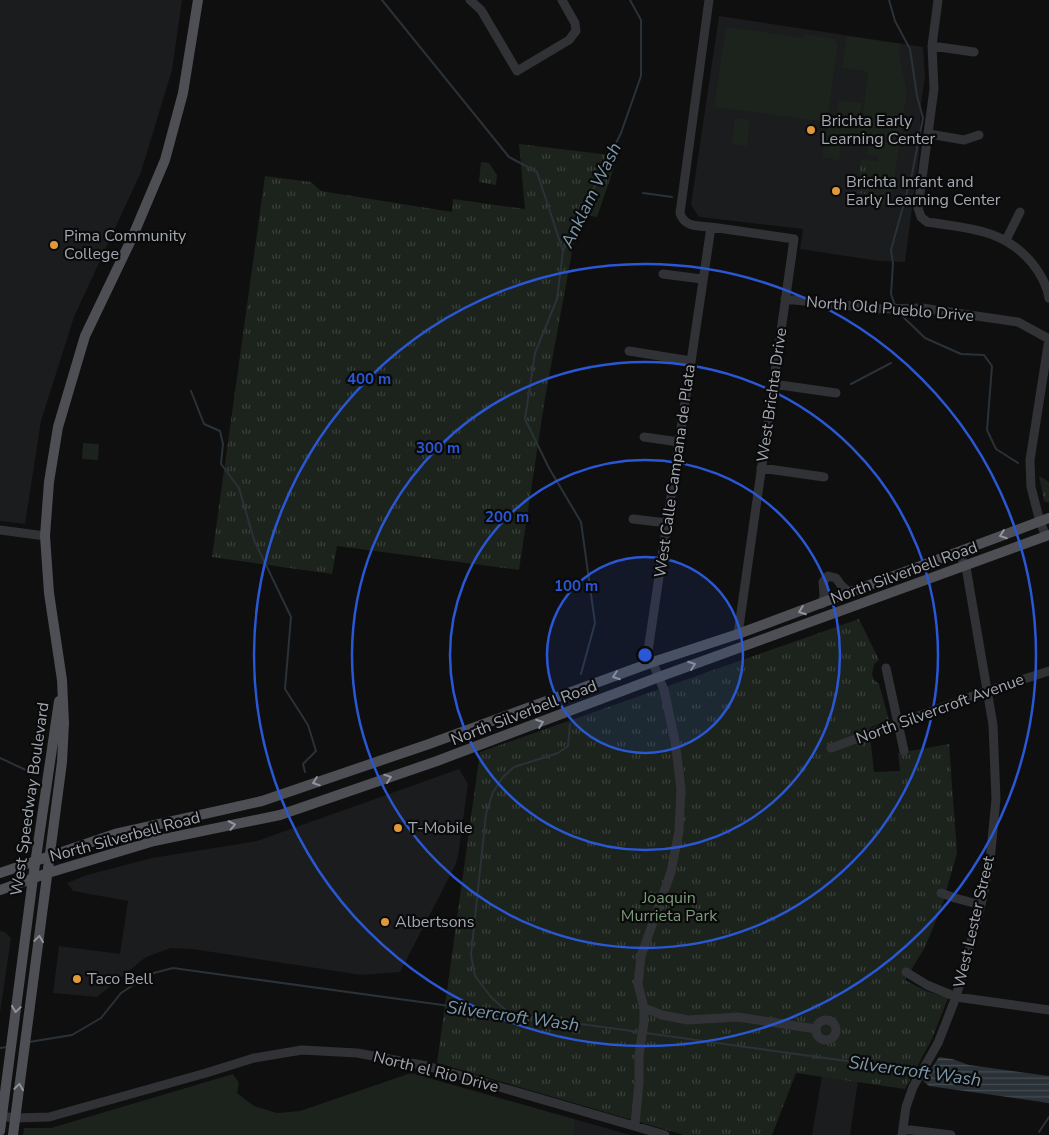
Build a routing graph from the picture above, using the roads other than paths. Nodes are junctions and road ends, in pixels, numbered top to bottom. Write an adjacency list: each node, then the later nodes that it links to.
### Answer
1 (198, 0): 30 (main road, West Speedway Boulevard)
2 (470, 0): 3 (street)
3 (562, 0)
4 (709, 0): 11 (street)
5 (938, 0): 6 (street)
6 (932, 46): 7 (street); 8 (street)
7 (974, 52)
8 (929, 134): 9 (street); 12 (street)
9 (979, 134)
10 (1020, 212): 12 (street)
11 (711, 227): 14 (street, West Calle Campana de Plata); 16 (street, West Brichta Drive)
12 (1006, 240): 15 (street)
13 (663, 274): 14 (street)
14 (702, 280): 19 (street, West Calle Campana de Plata)
15 (1049, 298)
16 (786, 299): 17 (street, North Old Pueblo Drive); 20 (street, West Brichta Drive)
17 (1049, 339): 27 (street)
18 (629, 352): 19 (street)
19 (691, 361): 23 (street, West Calle Campana de Plata)
20 (773, 384): 21 (street); 24 (street, West Brichta Drive)
21 (836, 394)
22 (644, 437): 23 (street)
23 (679, 442): 28 (street, West Calle Campana de Plata)
24 (761, 468): 25 (street); 36 (street, West Brichta Drive)
25 (824, 477)
26 (633, 519): 28 (street)
27 (1044, 520): 31 (street); 32 (main road, North Silverbell Road, one-way to 32)
28 (668, 523): 38 (street, West Calle Campana de Plata)
29 (0, 530): 30 (street)
30 (45, 536): 42 (main road, West Speedway Boulevard)
31 (1048, 536): 33 (main road, North Silverbell Road)
32 (958, 552): 33 (street, West Lester Street); 34 (main road, North Silverbell Road)
33 (966, 567): 37 (main road, North Silverbell Road); 43 (street, West Lester Street)
34 (850, 593): 35 (main road, North Silverbell Road); 35 (street, North Silverbell Road)
35 (822, 604): 36 (main road, North Silverbell Road, one-way to 36)
36 (738, 634): 37 (main road); 38 (main road, North Silverbell Road)
37 (741, 648): 41 (main road, North Silverbell Road, one-way to 37)
38 (653, 662): 41 (street, West Calle Campana de Plata); 47 (main road, North Silverbell Road, one-way to 47)
39 (886, 668): 44 (street)
40 (1049, 671): 43 (street, North Silvercroft Avenue)
41 (659, 678): 50 (main road, North Silverbell Road, one-way to 41); 59 (street, West Calle Campana de Plata)
42 (62, 680): 47 (main road, West Speedway Boulevard); 48 (main road, West Speedway Boulevard)
43 (988, 691): 44 (street, North Silvercroft Avenue); 54 (street, West Lester Street)
44 (898, 723): 45 (street, North Silvercroft Avenue); 46 (street)
45 (831, 748)
46 (904, 751)
47 (51, 856): 48 (main road, North Silverbell Road); 50 (main road, West Speedway Boulevard)
48 (36, 861): 49 (main road, North Silverbell Road); 51 (main road, West Speedway Boulevard)
49 (0, 873)
50 (48, 873): 51 (main road, North Silverbell Road); 57 (main road, West Speedway Boulevard, one-way to 50)
51 (33, 878): 52 (main road, North Silverbell Road); 56 (main road, West Speedway Boulevard)
52 (0, 890)
53 (941, 892): 54 (street)
54 (981, 905): 58 (street, West Lester Street)
55 (906, 972): 58 (street)
56 (19, 986): 57 (main road); 62 (main road, West Speedway Boulevard, one-way to 62)
57 (32, 988): 63 (main road, West Speedway Boulevard, one-way to 57)
58 (956, 996): 60 (street); 66 (street, West Lester Street)
59 (644, 1008): 61 (street); 64 (street, West Calle Campana de Plata)
60 (1049, 1010)
61 (816, 1029)
62 (1, 1116): 63 (street, North el Rio Drive); 65 (main road, West Speedway Boulevard)
63 (15, 1118): 64 (street, North el Rio Drive); 67 (main road, West Speedway Boulevard)
64 (635, 1125): 68 (street, North el Rio Drive)
65 (0, 1131)
66 (902, 1132): 69 (street)
67 (13, 1135)
68 (665, 1135)
69 (951, 1135)

